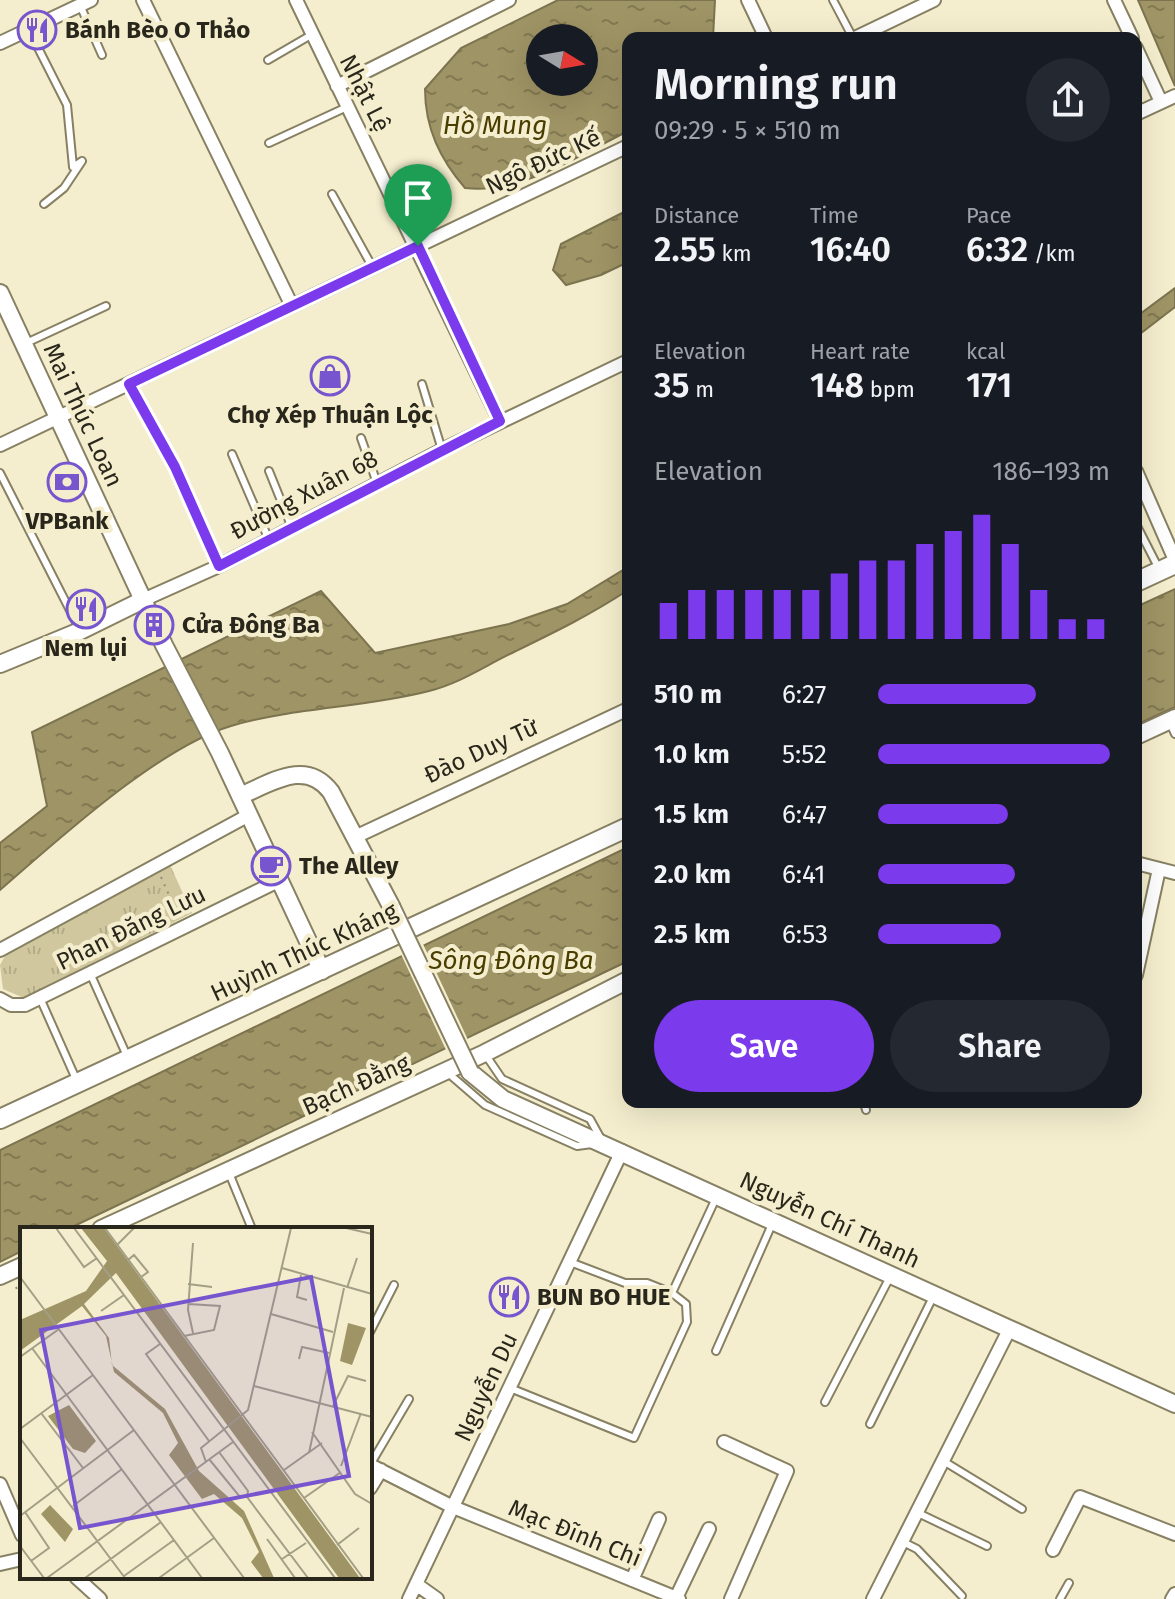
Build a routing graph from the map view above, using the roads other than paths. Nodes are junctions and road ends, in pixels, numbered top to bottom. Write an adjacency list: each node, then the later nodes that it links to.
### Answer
1 (143, 0): 32 (street)
2 (296, 0): 14 (street, Nhật Lệ)
3 (509, 0): 19 (street)
4 (748, 0): 10 (street)
5 (833, 0): 11 (lane)
6 (1114, 0): 13 (street)
7 (85, 2): 9 (street); 16 (lane)
8 (926, 2): 12 (street)
9 (28, 29): 15 (street); 27 (lane)
10 (763, 32)
11 (851, 32)
12 (866, 32)
13 (1129, 32)
14 (311, 35): 17 (lane); 19 (street, Nhật Lệ)
15 (0, 43)
16 (102, 55)
17 (268, 60)
18 (1142, 61): 21 (street)
19 (337, 86): 22 (street, Nhật Lệ)
20 (1175, 96): 21 (street)
21 (1161, 102): 23 (street)
22 (347, 107): 24 (lane); 28 (street, Nhật Lệ)
23 (1142, 111)
24 (269, 143)
25 (622, 149): 28 (street, Ngô Đức Kế)
26 (332, 194): 29 (lane)
27 (44, 204)
28 (418, 246): 29 (street, Ngô Đức Kế); 38 (street, Nhật Lệ)
29 (373, 268): 32 (street, Ngô Đức Kế)
30 (0, 293): 33 (street, Mai Thúc Loan)
31 (106, 306): 33 (lane)
32 (292, 306): 35 (street, Ngô Đức Kế)
33 (24, 344): 37 (street, Mai Thúc Loan)
34 (622, 364): 38 (street, Đường Xuân 68)
35 (129, 384): 37 (street, Ngô Đức Kế); 51 (lane)
36 (422, 384): 41 (lane)
37 (58, 418): 40 (street, Ngô Đức Kế); 53 (street, Mai Thúc Loan)
38 (500, 421): 41 (street, Đường Xuân 68)
39 (361, 438): 45 (lane)
40 (0, 445)
41 (442, 450): 45 (street, Đường Xuân 68)
42 (232, 454): 49 (lane)
43 (269, 471): 47 (lane)
44 (0, 473): 54 (lane)
45 (377, 483): 47 (street, Đường Xuân 68)
46 (1142, 488): 50 (street)
47 (292, 528): 49 (street, Đường Xuân 68)
48 (1142, 531): 50 (lane)
49 (269, 540): 51 (street, Đường Xuân 68)
50 (1170, 565): 52 (main road)
51 (219, 566): 53 (street, Đường Xuân 68)
52 (1142, 579)
53 (143, 600): 54 (street, Đường Xuân 68); 59 (street, Mai Thúc Loan)
54 (80, 631): 55 (street, Đường Xuân 68)
55 (0, 664)
56 (622, 712): 62 (street, Đào Duy Từ)
57 (1173, 724): 58 (street)
58 (1142, 734)
59 (240, 796): 60 (street); 62 (street)
60 (249, 815): 66 (street); 68 (street, Phan Đăng Lưu)
61 (622, 830): 69 (main road, Huỳnh Thúc Kháng)
62 (355, 837): 79 (street, Nguyễn Chí Thanh, bridge)
63 (1142, 865): 64 (street)
64 (1159, 869): 65 (street); 67 (street)
65 (1175, 873)
66 (280, 880): 69 (street); 70 (street, Phan Đăng Lưu)
67 (1142, 947)
68 (0, 950)
69 (322, 971): 75 (main road, Huỳnh Thúc Kháng)
70 (90, 973): 72 (street, Phan Đăng Lưu); 75 (lane)
71 (622, 983): 74 (street, Bạch Đằng)
72 (40, 998): 73 (street, Phan Đăng Lưu); 77 (lane)
73 (0, 999)
74 (485, 1053): 76 (street, Bạch Đằng); 79 (lane)
75 (129, 1059): 77 (main road, Huỳnh Thúc Kháng)
76 (446, 1070): 79 (lane); 81 (street, Bạch Đằng)
77 (78, 1082): 78 (main road, Huỳnh Thúc Kháng)
78 (0, 1119)
79 (603, 1142): 80 (street, Nguyễn Chí Thanh)
80 (622, 1151): 82 (street, Nguyễn Chí Thanh); 86 (street, Nguyễn Du)
81 (228, 1169): 84 (street, Bạch Đằng); 85 (lane)
82 (718, 1195): 83 (street, Nguyễn Chí Thanh); 91 (lane)
83 (774, 1220): 88 (street, Nguyễn Chí Thanh); 95 (lane)
84 (107, 1227)
85 (251, 1227)
86 (570, 1262): 91 (lane); 96 (street, Nguyễn Du)
87 (20, 1267): 89 (street)
88 (891, 1274): 92 (street, Nguyễn Chí Thanh); 98 (lane)
89 (0, 1276)
90 (394, 1285): 93 (lane)
91 (672, 1293): 96 (lane)
92 (934, 1294): 94 (street, Nguyễn Chí Thanh); 100 (lane)
93 (372, 1328)
94 (1010, 1328): 99 (street, Nguyễn Chí Thanh); 102 (street)
95 (716, 1351)
96 (510, 1388): 105 (street, Nguyễn Du)
97 (409, 1399): 103 (lane)
98 (825, 1402)
99 (1175, 1404)
100 (870, 1424)
101 (724, 1442): 126 (street)
102 (945, 1462): 106 (lane); 107 (street)
103 (374, 1467): 105 (street, Mạc Đĩnh Chi)
104 (0, 1484): 110 (street)
105 (453, 1507): 118 (street, Mạc Đĩnh Chi); 120 (street, Nguyễn Du)
106 (1022, 1509)
107 (918, 1513): 112 (street); 113 (lane)
108 (659, 1519): 118 (street)
109 (709, 1529): 122 (street)
110 (20, 1530)
111 (1175, 1534): 114 (street)
112 (903, 1542): 121 (lane); 127 (street)
113 (987, 1546)
114 (1053, 1550)
115 (20, 1559): 116 (street)
116 (0, 1564)
117 (78, 1579): 123 (street)
118 (632, 1580): 122 (street, Mạc Đĩnh Chi)
119 (1069, 1583): 128 (lane)
120 (416, 1584): 124 (street, Nguyễn Du); 125 (street)
121 (962, 1596)
122 (678, 1598)
123 (100, 1599)
124 (409, 1599)
125 (437, 1599)
126 (731, 1599)
127 (873, 1599)
128 (1060, 1599)

